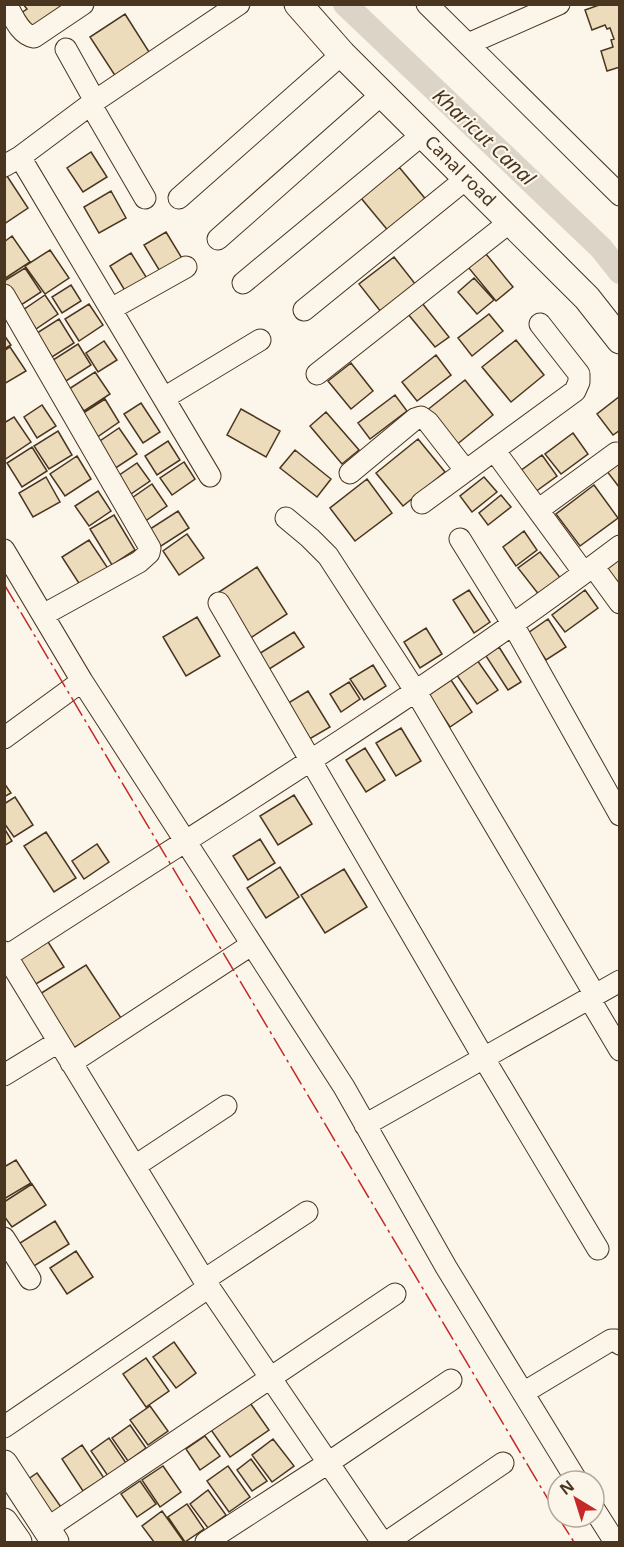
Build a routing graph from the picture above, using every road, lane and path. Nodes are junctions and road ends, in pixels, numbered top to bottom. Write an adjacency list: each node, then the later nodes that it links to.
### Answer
1 (6, 4): 2 (street)
2 (83, 4)
3 (240, 4): 11 (street)
4 (298, 4): 9 (street, Canal road)
5 (427, 4): 7 (street)
6 (559, 4): 7 (street)
7 (468, 44): 15 (street)
8 (66, 50): 11 (street)
9 (342, 54): 10 (street, Canal road); 17 (street)
10 (382, 94): 12 (street, Canal road); 19 (street)
11 (93, 103): 13 (street); 16 (street)
12 (423, 134): 14 (street, Canal road); 21 (street)
13 (12, 161): 23 (street)
14 (467, 178): 18 (street, Canal road); 24 (street)
15 (620, 195)
16 (145, 198)
17 (179, 198)
18 (511, 220): 27 (street, Canal road); 28 (street)
19 (218, 239)
20 (186, 267): 23 (street)
21 (243, 284)
22 (4, 295): 44 (street)
23 (111, 309): 29 (street)
24 (304, 309)
25 (540, 324): 30 (street)
26 (260, 340): 29 (street)
27 (620, 340)
28 (317, 374)
29 (164, 398): 34 (street)
30 (494, 450): 32 (street); 36 (street)
31 (616, 453): 36 (street)
32 (466, 471): 33 (street); 35 (street)
33 (350, 473)
34 (210, 476)
35 (422, 503)
36 (538, 510): 41 (street)
37 (286, 518): 47 (street)
38 (460, 539): 45 (street)
39 (620, 546): 41 (street)
40 (4, 549): 44 (street)
41 (588, 569): 43 (street); 45 (street)
42 (219, 603): 49 (street)
43 (620, 603)
44 (43, 615): 46 (street)
45 (512, 623): 47 (street); 50 (street)
46 (82, 681): 48 (street); 51 (street)
47 (416, 692): 49 (street); 55 (street)
48 (4, 738)
49 (310, 760): 51 (street); 58 (street)
50 (620, 816)
51 (184, 841): 52 (street); 53 (street)
52 (251, 945): 59 (street); 62 (street)
53 (6, 954): 56 (street)
54 (620, 981): 55 (street)
55 (592, 997): 57 (street); 58 (street)
56 (58, 1042): 59 (street); 60 (street)
57 (620, 1050)
58 (484, 1058): 62 (street); 66 (street)
59 (71, 1062): 63 (street)
60 (4, 1076)
61 (226, 1106): 63 (street)
62 (365, 1125): 73 (street)
63 (135, 1166): 68 (street)
64 (307, 1212): 68 (street)
65 (4, 1238): 67 (street)
66 (598, 1249)
67 (30, 1279)
68 (207, 1283): 71 (street); 74 (street)
69 (395, 1294): 71 (street)
70 (620, 1344): 73 (street)
71 (271, 1379): 75 (street); 81 (street)
72 (451, 1380): 75 (street)
73 (523, 1394): 78 (street)
74 (4, 1427)
75 (328, 1463): 83 (street); 84 (street)
76 (503, 1463): 85 (street)
77 (4, 1464): 81 (street)
78 (570, 1469)
79 (4, 1522): 82 (street)
80 (606, 1528): 86 (street)
81 (50, 1536)
82 (18, 1542)
83 (206, 1542)
84 (382, 1542)
85 (387, 1542)
86 (615, 1542)

